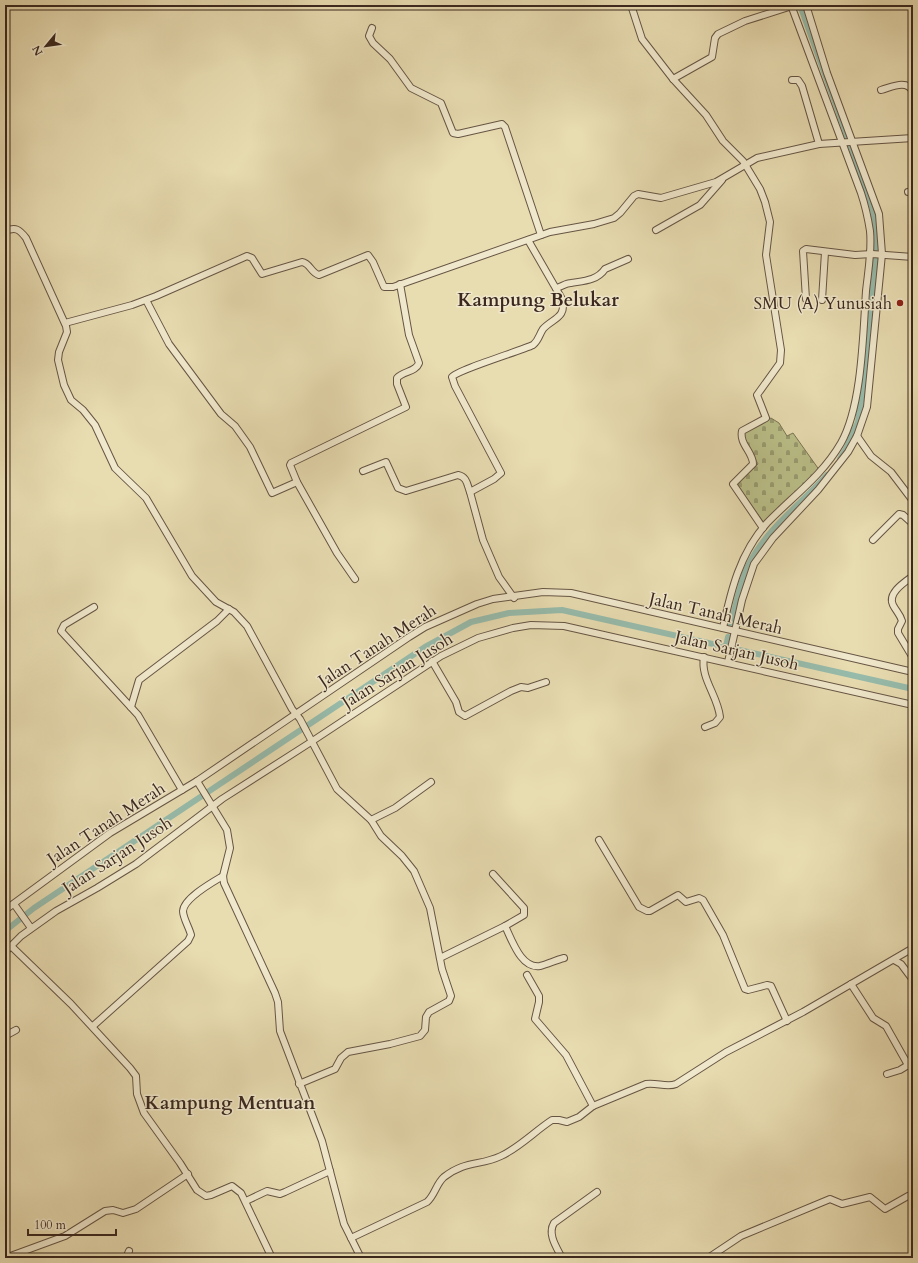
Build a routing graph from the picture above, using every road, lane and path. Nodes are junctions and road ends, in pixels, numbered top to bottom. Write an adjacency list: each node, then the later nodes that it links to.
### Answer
1 (631, 5): 5 (street)
2 (791, 5): 5 (street); 10 (street)
3 (806, 5): 10 (street)
4 (372, 28): 16 (street)
5 (673, 79): 12 (street)
6 (792, 80): 11 (street)
7 (881, 90): 8 (street)
8 (913, 92)
9 (913, 138): 10 (street)
10 (847, 142): 11 (street); 19 (street); 20 (street)
11 (819, 144): 12 (street)
12 (745, 165): 13 (street); 36 (street)
13 (724, 178): 14 (street); 16 (street)
14 (656, 230)
15 (5, 231): 28 (street)
16 (541, 235): 17 (street)
17 (528, 240): 23 (street); 24 (street)
18 (825, 252): 19 (street); 25 (street); 27 (street)
19 (870, 254): 20 (street); 34 (street)
20 (881, 254): 21 (street); 29 (street)
21 (913, 257)
22 (628, 258): 24 (street)
23 (400, 284): 26 (street); 31 (street)
24 (556, 288): 32 (street)
25 (806, 299)
26 (146, 300): 28 (street); 31 (street)
27 (822, 300)
28 (65, 323): 42 (street)
29 (857, 436): 33 (street); 34 (street)
30 (363, 471): 32 (street)
31 (297, 482): 39 (street)
32 (470, 492): 40 (street)
33 (913, 501)
34 (795, 505): 36 (street); 44 (street)
35 (913, 524): 37 (street)
36 (763, 528): 43 (street)
37 (873, 540)
38 (913, 576): 46 (street)
39 (356, 579)
40 (514, 598): 43 (street, Jalan Tanah Merah); 53 (street, Jalan Tanah Merah)
41 (94, 607): 52 (street)
42 (229, 609): 52 (street); 53 (street)
43 (723, 628): 44 (street, Jalan Tanah Merah)
44 (734, 631): 47 (street); 49 (street, Jalan Tanah Merah)
45 (704, 657): 47 (street, Jalan Sarjan Jusoh); 48 (street, Jalan Sarjan Jusoh); 54 (street)
46 (913, 658)
47 (729, 659): 51 (street, Jalan Sarjan Jusoh)
48 (432, 661): 50 (street); 55 (street, Jalan Sarjan Jusoh)
49 (913, 672)
50 (546, 682)
51 (913, 705)
52 (131, 707): 58 (street)
53 (298, 717): 55 (street); 56 (street, Jalan Tanah Merah)
54 (705, 727)
55 (311, 742): 59 (street, Jalan Sarjan Jusoh); 60 (street)
56 (197, 781): 58 (street, Jalan Tanah Merah); 59 (street)
57 (431, 782): 60 (street)
58 (182, 790): 64 (street, Jalan Tanah Merah)
59 (213, 806): 63 (street); 66 (street, Jalan Sarjan Jusoh)
60 (371, 820): 71 (street)
61 (599, 840): 77 (street)
62 (493, 874): 67 (street)
63 (224, 876): 78 (street); 83 (street)
64 (15, 905): 65 (street, Jalan Tanah Merah); 66 (street)
65 (5, 910)
66 (29, 926): 68 (street, Jalan Sarjan Jusoh)
67 (505, 926): 71 (street); 72 (street)
68 (11, 946): 70 (street, Jalan Sarjan Jusoh); 78 (street)
69 (913, 948): 73 (street)
70 (5, 952)
71 (440, 958): 83 (street)
72 (564, 958)
73 (894, 960): 75 (street); 76 (street)
74 (527, 975): 84 (street)
75 (913, 980)
76 (851, 984): 77 (street); 81 (street)
77 (787, 1021): 84 (street)
78 (93, 1026): 86 (street)
79 (16, 1030): 80 (street)
80 (5, 1036)
81 (911, 1063): 82 (street)
82 (887, 1074)
83 (299, 1084): 85 (street)
84 (593, 1106): 90 (street)
85 (330, 1171): 89 (street); 90 (street)
86 (188, 1174): 89 (street); 92 (street)
87 (597, 1192): 96 (street)
88 (913, 1195): 97 (street)
89 (246, 1201): 94 (street)
90 (351, 1238): 95 (street)
91 (129, 1251): 93 (street)
92 (5, 1258)
93 (126, 1258)
94 (272, 1258)
95 (361, 1258)
96 (562, 1258)
97 (708, 1258)

